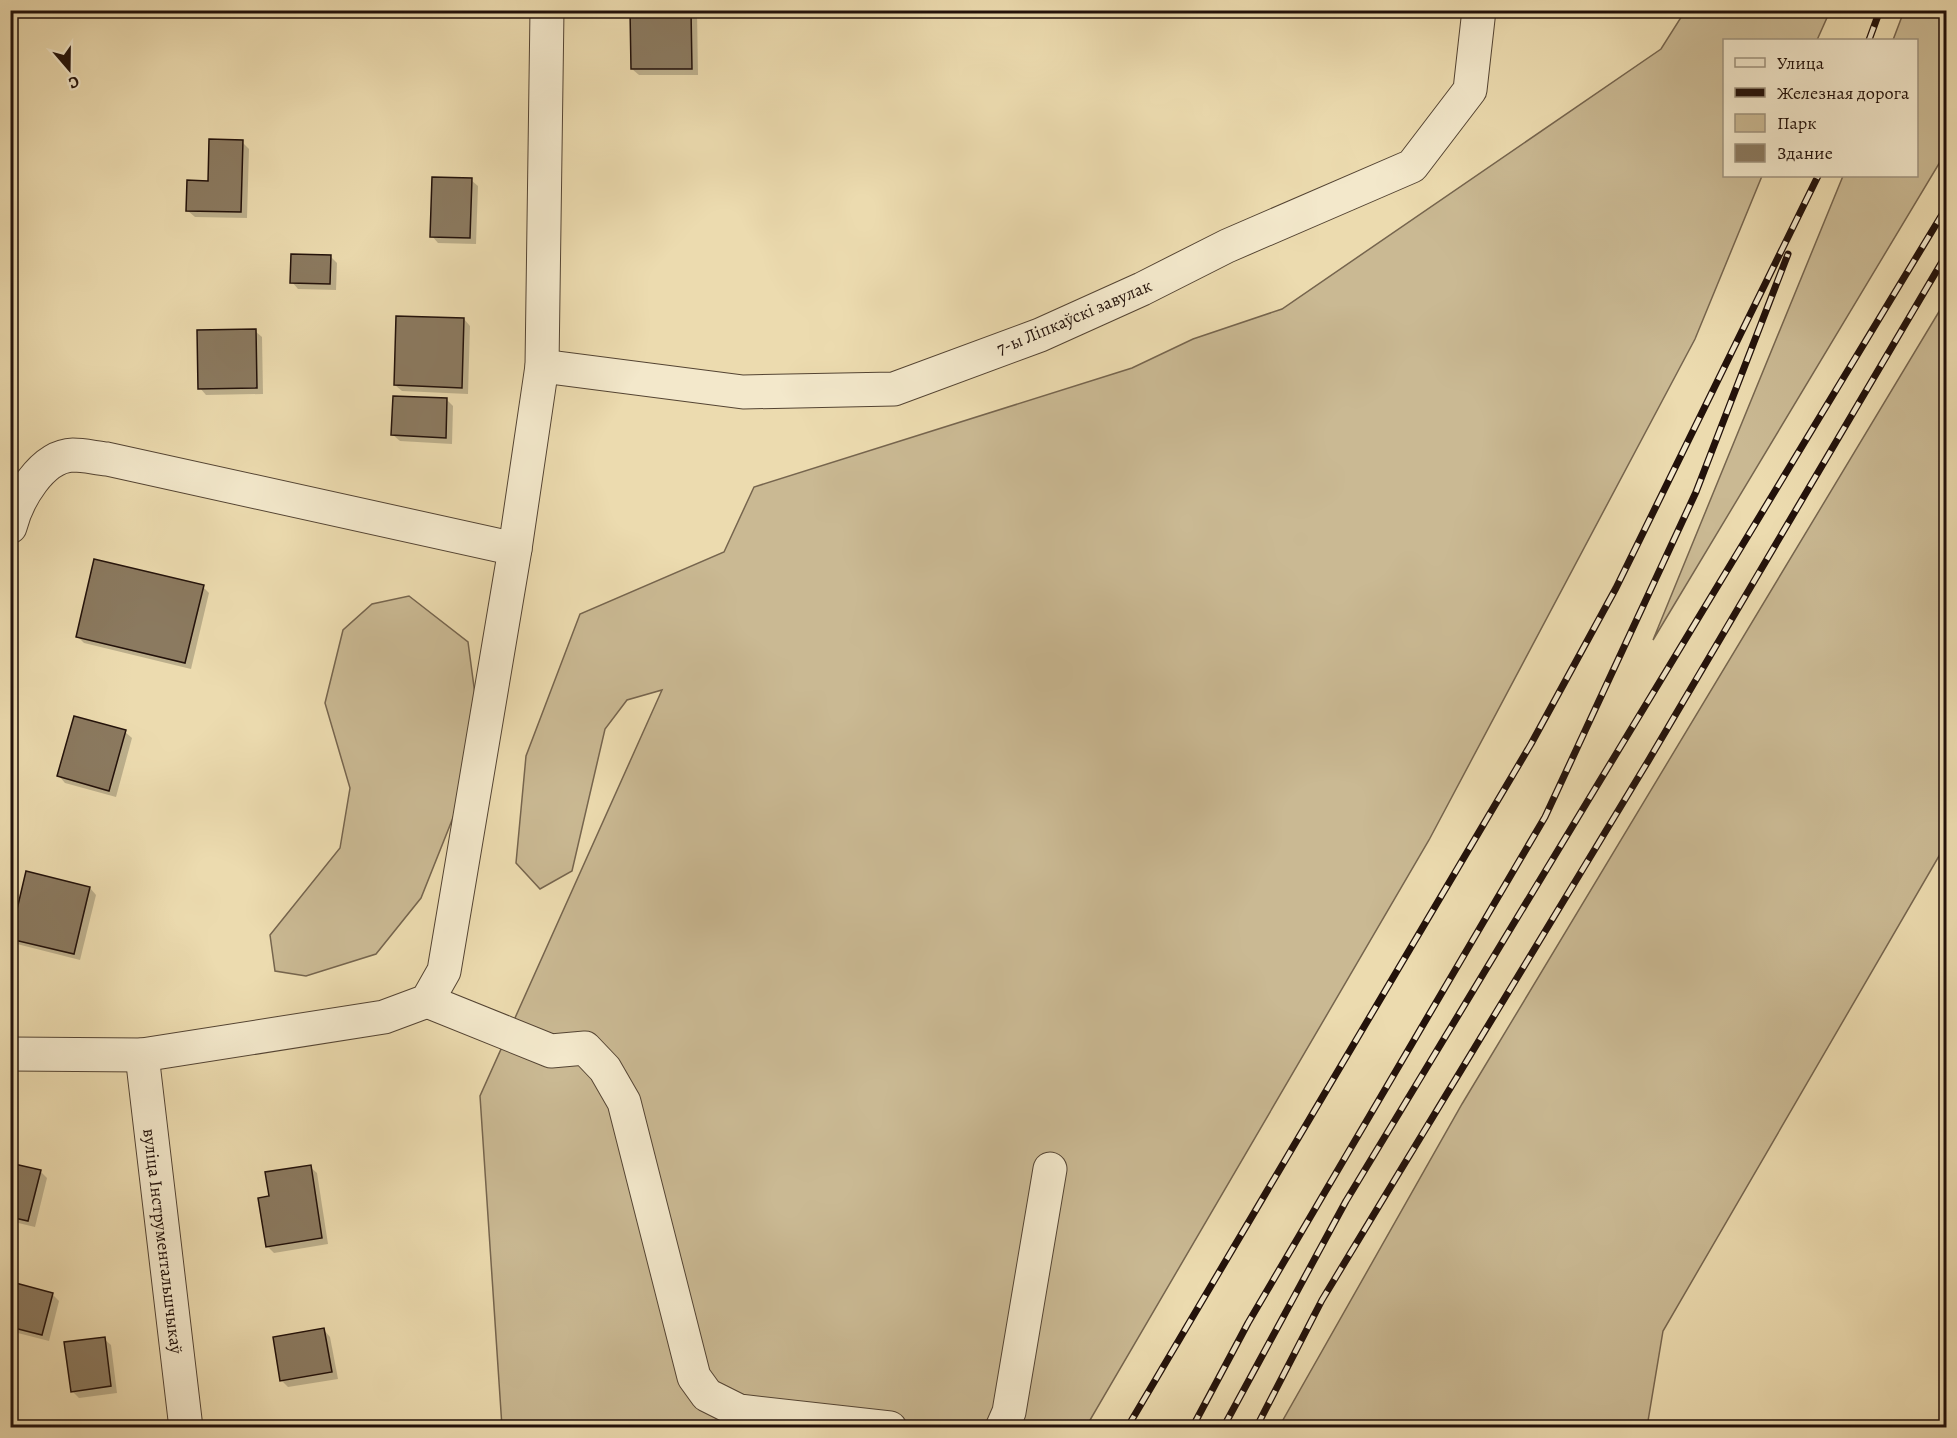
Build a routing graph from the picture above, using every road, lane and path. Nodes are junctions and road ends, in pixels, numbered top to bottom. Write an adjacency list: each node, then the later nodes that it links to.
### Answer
1 (547, 10): 3 (street)
2 (1479, 10): 3 (street, 7-ы Ліпкаўскі завулак)
3 (542, 366): 5 (street)
4 (10, 527): 5 (street)
5 (515, 549): 6 (street)
6 (428, 1002): 8 (street); 11 (street)
7 (10, 1054): 8 (street)
8 (142, 1055): 10 (street, вуліца Інструментальшчыкаў)
9 (1050, 1169): 12 (street)
10 (186, 1428)
11 (890, 1428)
12 (1002, 1428)

